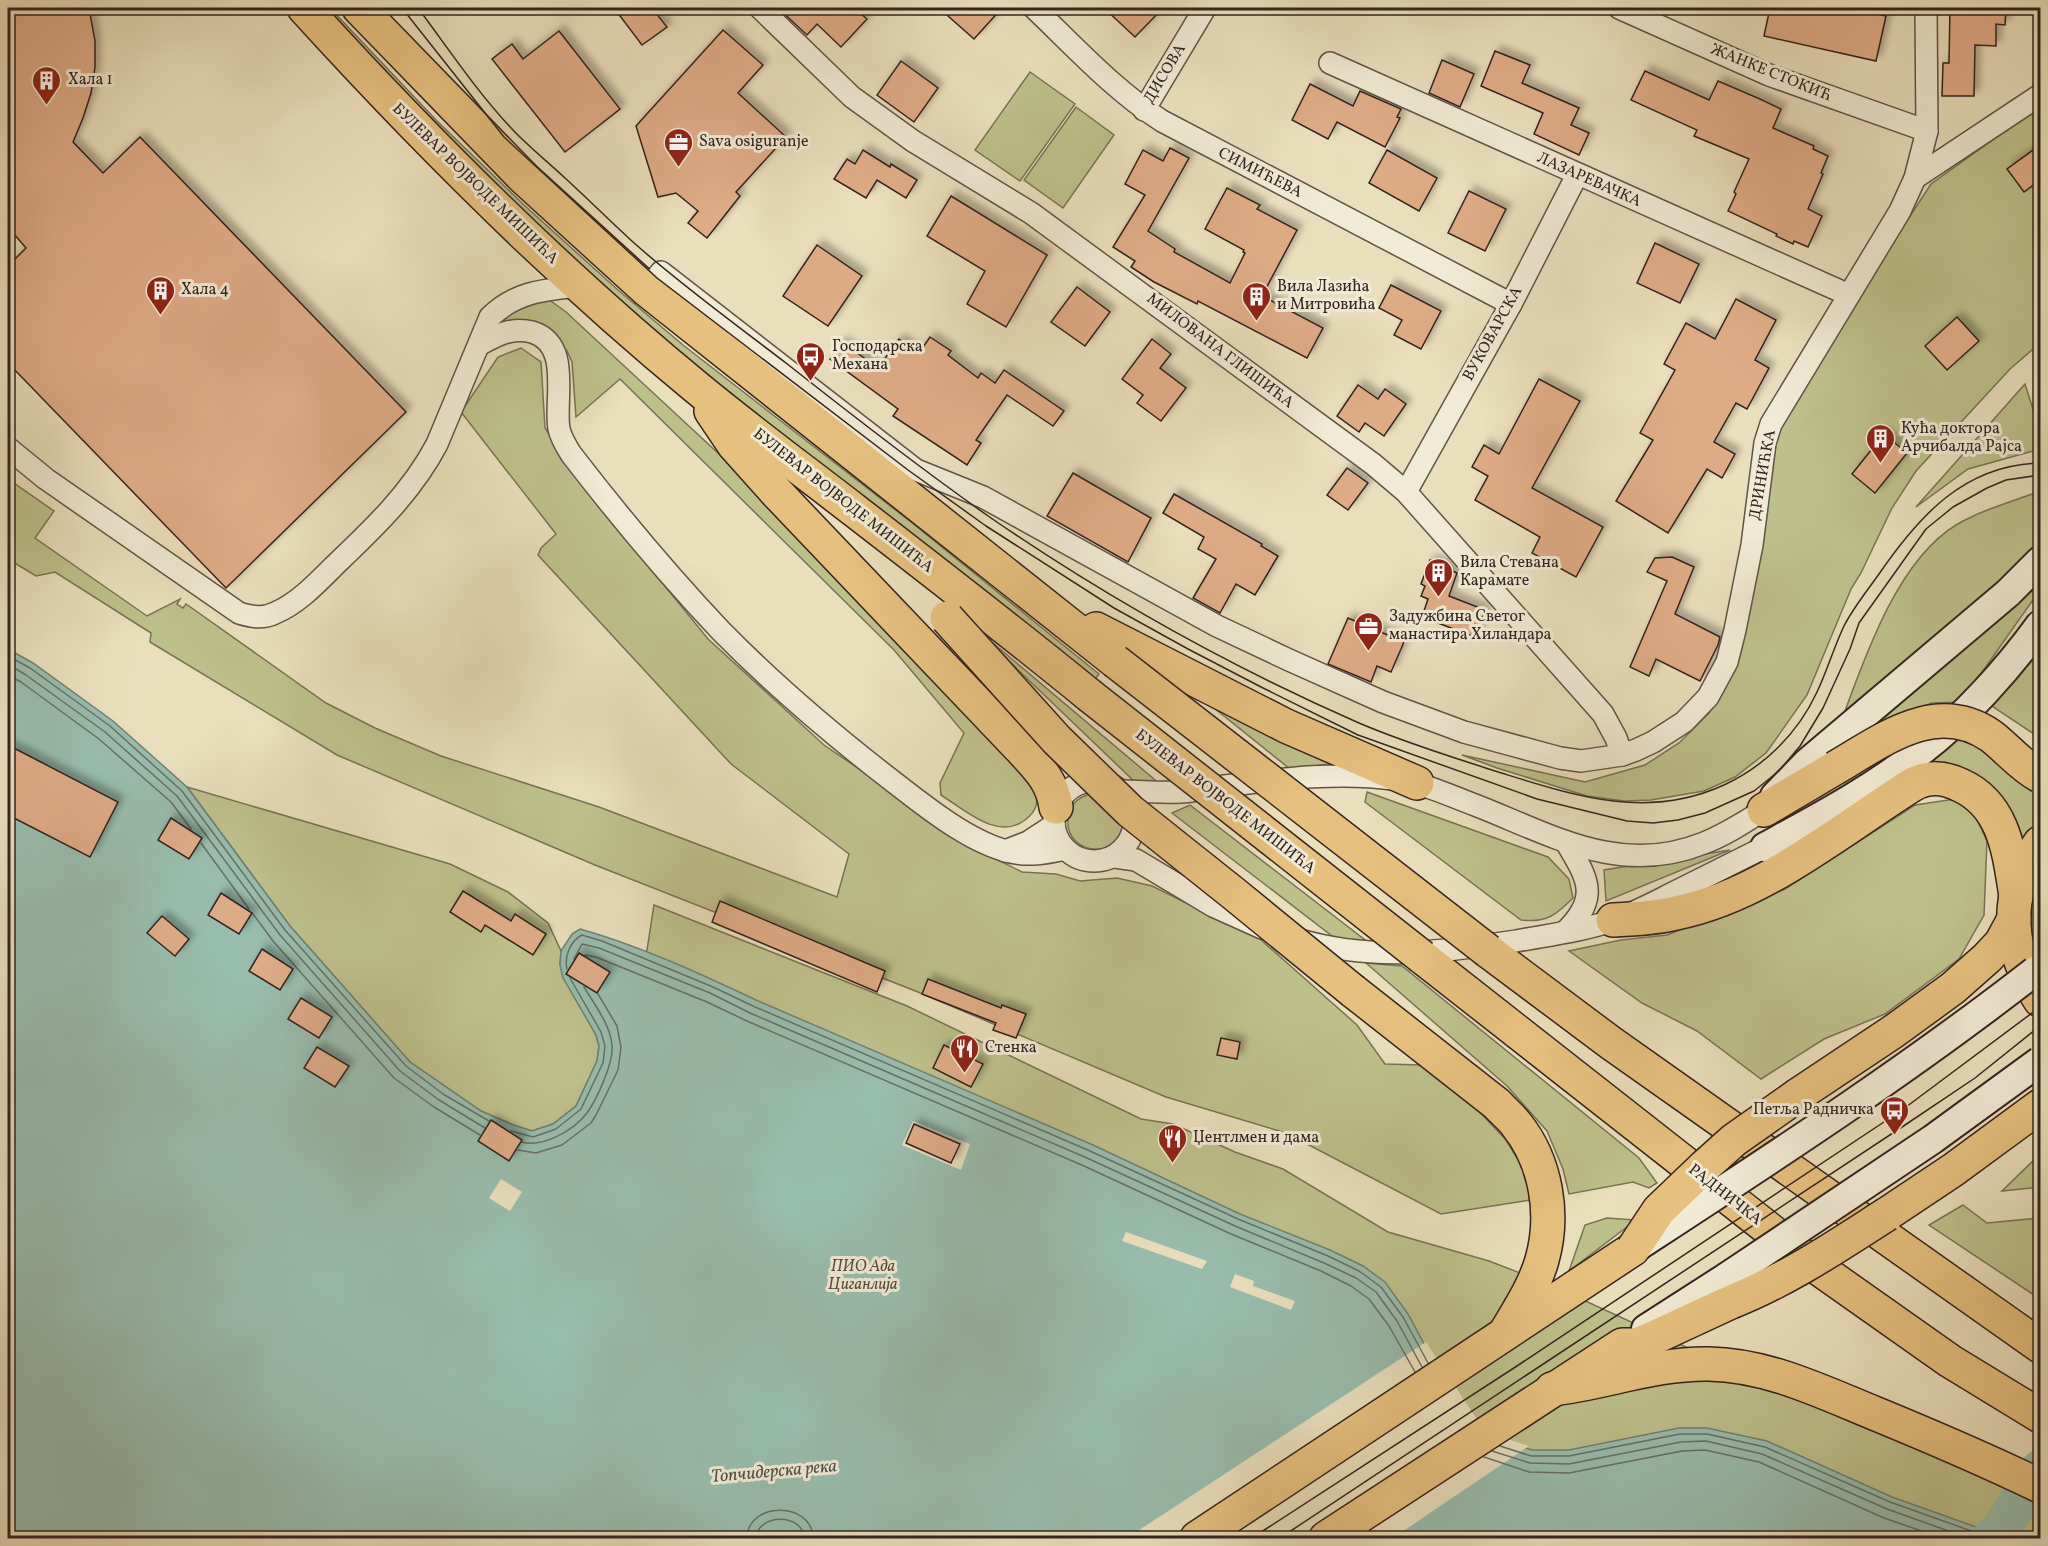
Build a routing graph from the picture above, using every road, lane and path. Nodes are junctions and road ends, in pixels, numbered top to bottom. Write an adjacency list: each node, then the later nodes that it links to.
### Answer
1 (304, 8): 14 (main road, БУЛЕВАР ВОЈВОДЕ МИШИЋА)
2 (359, 8): 15 (main road)
3 (760, 8): 21 (street, МИЛОВАНА ГЛИШИЋА)
4 (1034, 8): 10 (street, СИМИЋЕВА)
5 (1205, 8): 10 (street, ДИСОВА)
6 (1618, 8): 11 (street, ЖАНКЕ СТОКИЋ)
7 (1926, 8): 11 (street, ДРИНИЋКА)
8 (1330, 63): 12 (street, ЛАЗАРЕВАЧКА)
9 (2040, 95): 13 (street)
10 (1144, 110): 17 (street, СИМИЋЕВА)
11 (1927, 131): 13 (street, ДРИНИЋКА)
12 (1577, 175): 16 (street, ЛАЗАРЕВАЧКА); 17 (street, ВУКОВАРСКА)
13 (1915, 178): 16 (street, ДРИНИЋКА)
14 (580, 286): 18 (street); 19 (main road, БУЛЕВАР ВОЈВОДЕ МИШИЋА)
15 (647, 290): 24 (main road); 26 (street)
16 (1849, 295): 26 (street, ДРИНИЋКА)
17 (1511, 304): 21 (street, ВУКОВАРСКА)
18 (479, 345): 20 (street); 37 (street)
19 (695, 387): 22 (main road, БУЛЕВАР ВОЈВОДЕ МИШИЋА); 32 (main road)
20 (8, 448)
21 (1406, 492): 26 (street, МИЛОВАНА ГЛИШИЋА)
22 (891, 538): 44 (main road, БУЛЕВАР ВОЈВОДЕ МИШИЋА, bridge); 50 (main road, bridge)
23 (2040, 561): 31 (main road)
24 (993, 565): 28 (main road); 43 (main road, bridge)
25 (2040, 626): 39 (main road)
26 (1622, 755)
27 (2040, 776): 31 (main road, bridge)
28 (1417, 783): 30 (street); 35 (street)
29 (1122, 791): 30 (street); 32 (street); 33 (street)
30 (1181, 792): 33 (street)
31 (1764, 810): 35 (street)
32 (1055, 816): 36 (street); 37 (street)
33 (1134, 828): 38 (street)
34 (2040, 843): 40 (main road)
35 (1576, 845): 42 (street)
36 (1065, 849): 37 (street); 38 (street)
37 (1004, 851)
38 (1115, 856): 43 (street)
39 (1774, 858): 40 (main road); 41 (main road)
40 (2015, 907): 46 (main road); 49 (main road, bridge)
41 (1613, 920): 42 (street)
42 (1557, 933): 43 (street)
43 (1492, 947): 51 (main road, bridge)
44 (1422, 957): 54 (main road, РАДНИЧКА, bridge)
45 (2040, 966): 49 (main road, bridge)
46 (2040, 1000)
47 (2040, 1061): 52 (main road, bridge)
48 (2040, 1106): 52 (main road, bridge)
49 (1633, 1249): 50 (main road)
50 (1505, 1335): 56 (main road)
51 (2038, 1344)
52 (1622, 1345): 53 (main road)
53 (1552, 1389): 55 (main road); 57 (main road)
54 (2040, 1416)
55 (2040, 1486)
56 (1197, 1539)
57 (1326, 1539)

